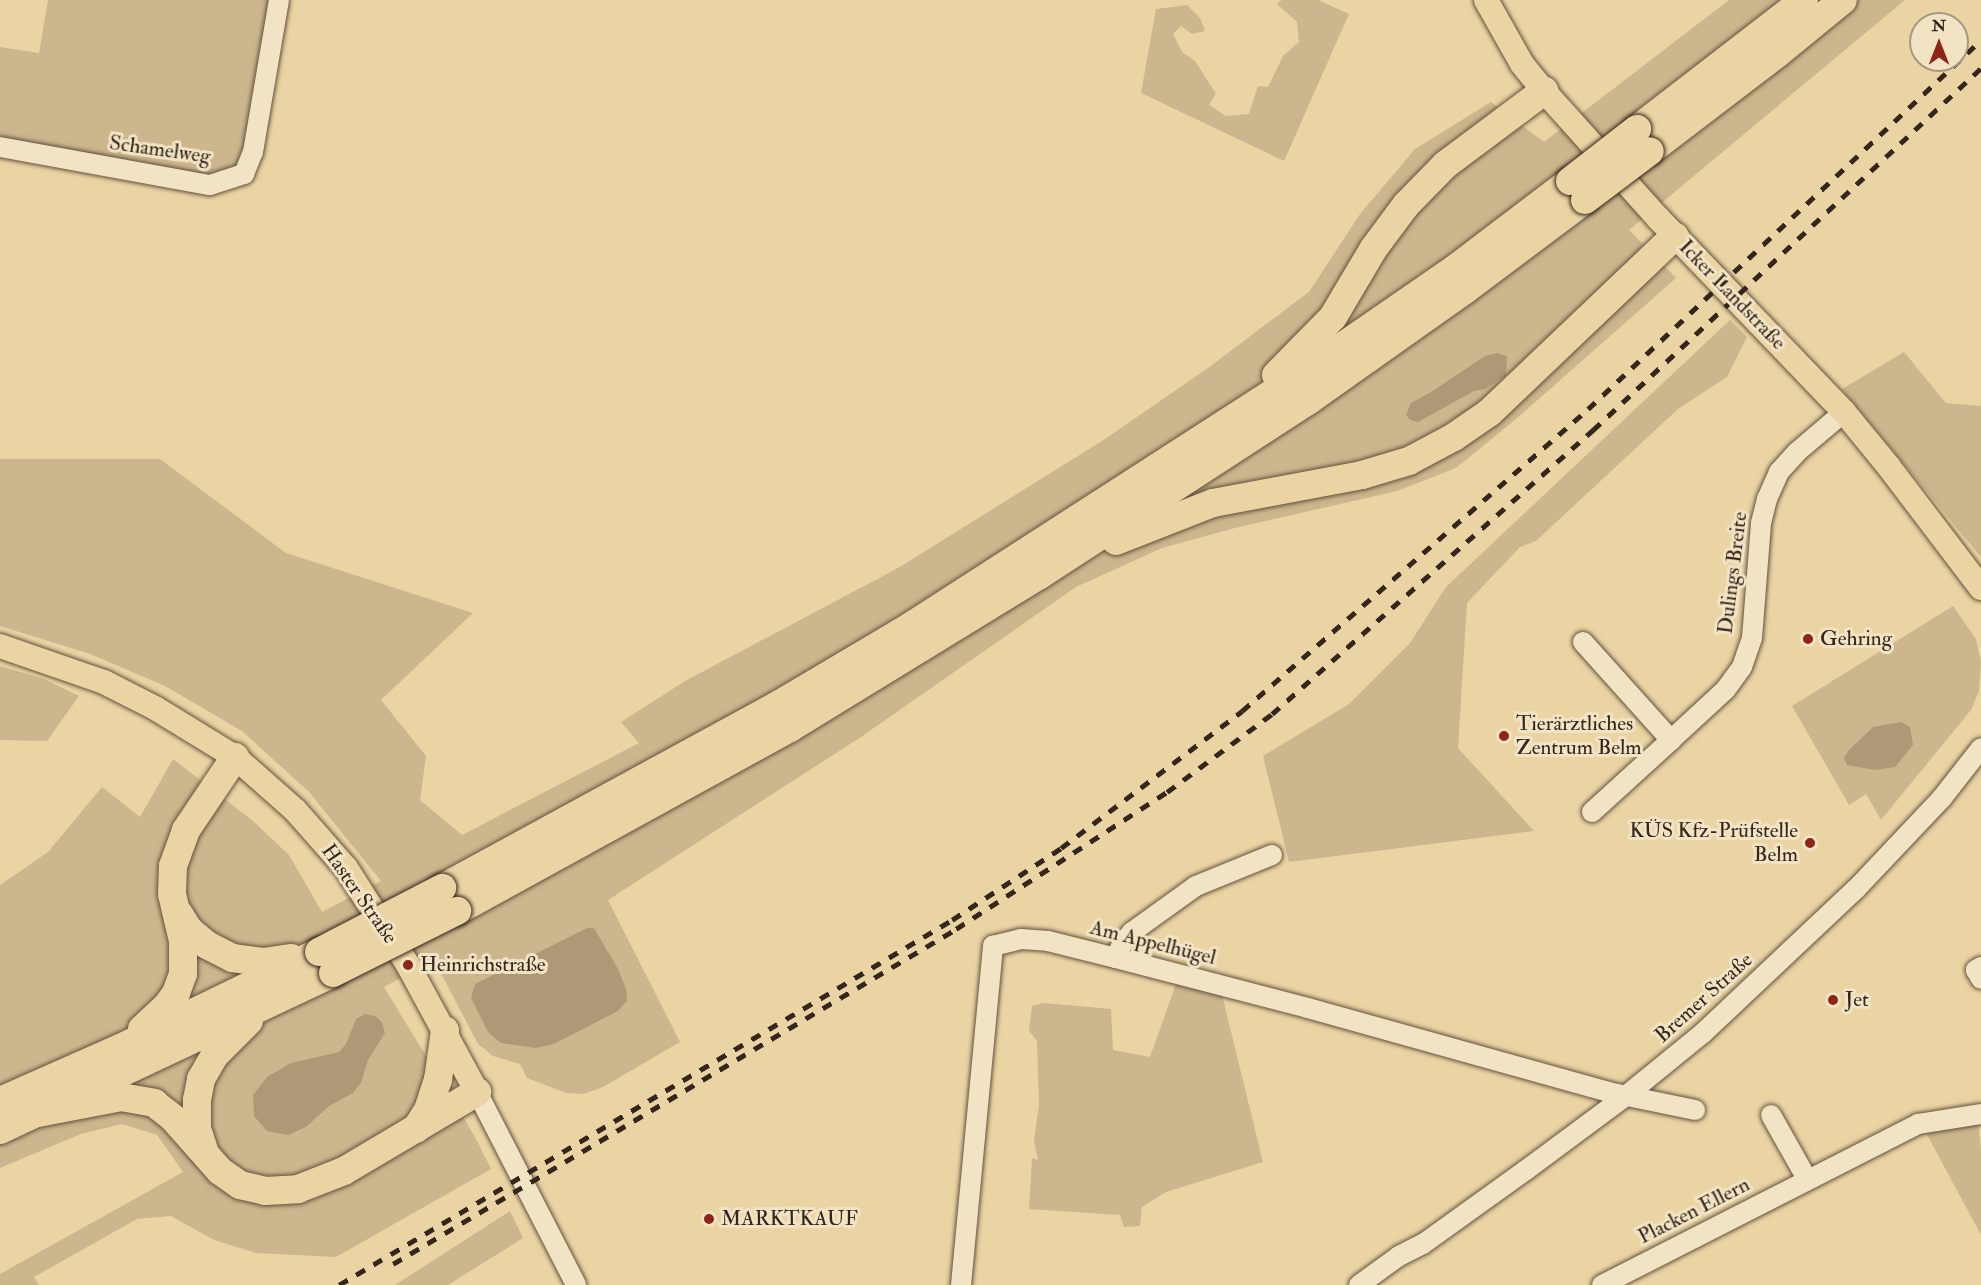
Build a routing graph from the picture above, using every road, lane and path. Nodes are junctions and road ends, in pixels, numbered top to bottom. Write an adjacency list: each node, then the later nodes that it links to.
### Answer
1 (279, 0): 7 (street, Schamelweg)
2 (1486, 0): 5 (main road, Icker Landstraße)
3 (1804, 0): 6 (highway)
4 (1843, 0): 6 (highway)
5 (1544, 91): 9 (main road, Icker Landstraße); 10 (highway)
6 (1644, 140): 8 (highway, bridge)
7 (0, 147)
8 (1578, 190): 10 (highway); 12 (highway)
9 (1675, 236): 11 (main road, Icker Landstraße); 12 (highway)
10 (1243, 412): 23 (highway)
11 (1844, 412): 13 (main road, Icker Landstraße); 16 (street, Dulings Breite)
12 (1040, 575): 23 (highway)
13 (1981, 588)
14 (1583, 642): 16 (street)
15 (0, 646): 18 (main road, Haster Straße)
16 (1671, 740): 21 (street, Dulings Breite)
17 (1981, 748): 20 (street, Bremer Straße)
18 (235, 757): 24 (highway); 30 (main road, Haster Straße)
19 (1981, 771): 20 (street)
20 (1942, 798): 33 (street, Bremer Straße)
21 (1592, 812)
22 (1272, 855): 25 (street)
23 (450, 900): 26 (highway, bridge)
24 (176, 910): 26 (highway); 31 (highway)
25 (1116, 958): 33 (street, Am Appelhügel); 45 (street, Am Appelhügel)
26 (326, 962): 29 (highway); 31 (highway)
27 (1981, 967): 28 (street)
28 (1981, 979)
29 (264, 1007): 36 (highway); 41 (highway)
30 (445, 1030): 32 (main road, Haster Straße); 39 (highway)
31 (120, 1048): 34 (highway)
32 (477, 1092): 39 (highway); 44 (street, Haster Straße)
33 (1627, 1095): 35 (street); 43 (street, Bremer Straße)
34 (0, 1101)
35 (1695, 1110)
36 (38, 1113): 40 (highway); 41 (highway)
37 (1981, 1114): 42 (street, Placken Ellern)
38 (1771, 1115): 42 (street)
39 (416, 1129): 41 (highway)
40 (0, 1130)
41 (206, 1155)
42 (1807, 1179): 48 (street, Placken Ellern)
43 (1423, 1245): 46 (street, Bremer Straße); 47 (street, Bremer Straße)
44 (576, 1285)
45 (961, 1285)
46 (1359, 1285)
47 (1380, 1285)
48 (1602, 1285)

